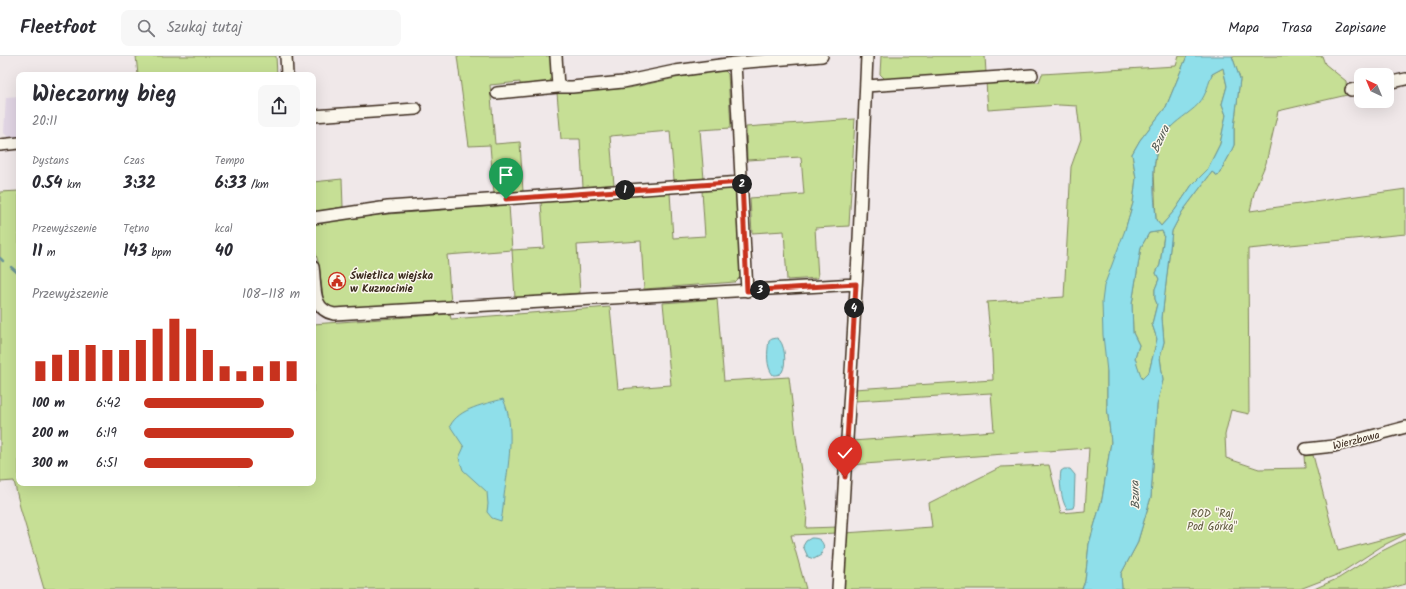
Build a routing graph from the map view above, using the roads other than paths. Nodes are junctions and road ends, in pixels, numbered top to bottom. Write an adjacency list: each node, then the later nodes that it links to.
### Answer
1 (286, 56): 6 (street)
2 (556, 56): 11 (street)
3 (822, 56): 5 (street)
4 (867, 56): 10 (street)
5 (735, 63): 11 (street); 17 (street)
6 (287, 72)
7 (1032, 75): 10 (street)
8 (1406, 79): 9 (street)
9 (1394, 82)
10 (866, 86): 19 (street)
11 (558, 87): 12 (street)
12 (497, 93)
13 (416, 109): 14 (street)
14 (316, 116)
15 (16, 143): 16 (street)
16 (0, 145)
17 (742, 182): 18 (street); 20 (street)
18 (316, 218)
19 (856, 284): 20 (street); 24 (street)
20 (747, 291): 21 (street)
21 (316, 292)
22 (1406, 427): 23 (street, Wierzbowa)
23 (1306, 448)
24 (838, 589)

